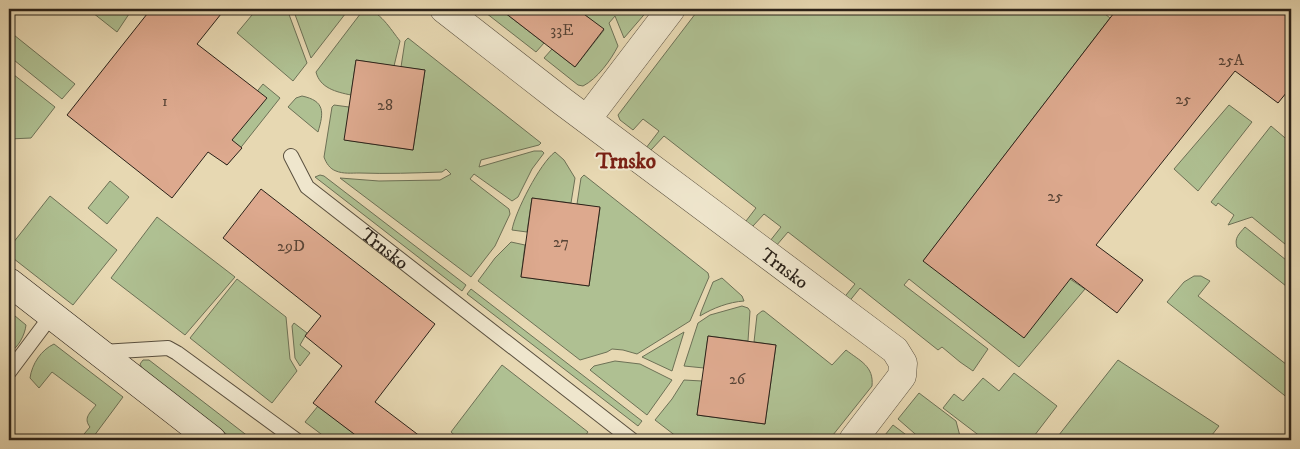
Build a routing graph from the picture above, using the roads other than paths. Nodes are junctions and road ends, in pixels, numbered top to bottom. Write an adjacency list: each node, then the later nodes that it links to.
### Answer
1 (444, 9): 3 (street, Trnsko)
2 (670, 9): 3 (street)
3 (586, 118): 12 (street, Trnsko)
4 (291, 156): 11 (lane, Trnsko)
5 (9, 282): 6 (street)
6 (51, 316): 7 (street); 8 (lane)
7 (98, 352): 9 (street); 10 (lane)
8 (9, 372)
9 (212, 440)
10 (296, 440)
11 (632, 440)
12 (853, 440)

